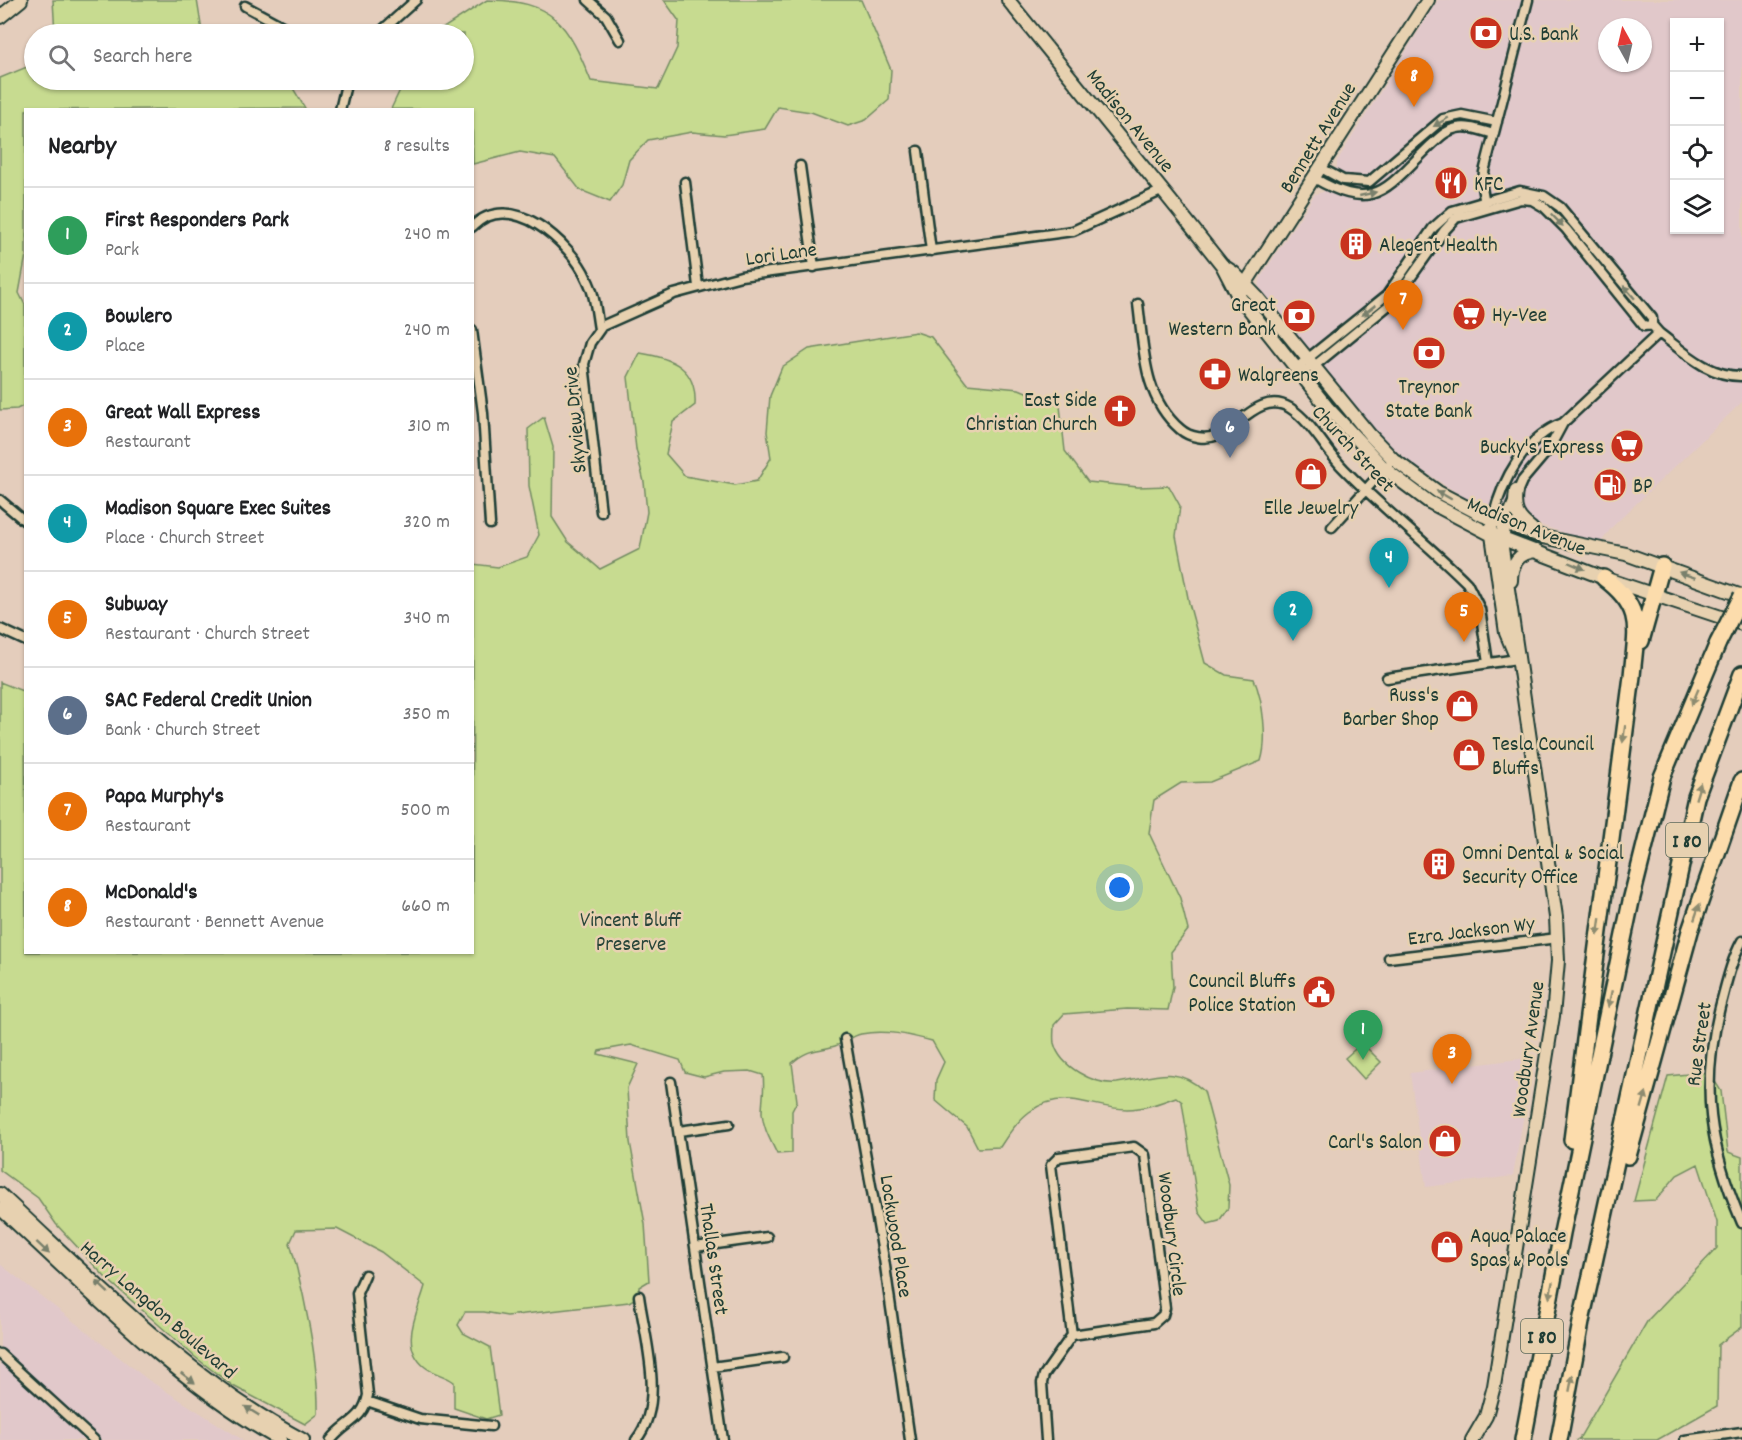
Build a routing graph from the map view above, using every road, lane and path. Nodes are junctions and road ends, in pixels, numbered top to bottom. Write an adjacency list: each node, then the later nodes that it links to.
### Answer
1 (21, 0): 8 (main road)
2 (416, 0): 10 (street)
3 (588, 0): 11 (street)
4 (1008, 0): 20 (main road, Madison Avenue)
5 (1428, 0): 18 (main road, Bennett Avenue)
6 (1528, 0): 14 (street)
7 (245, 6): 9 (street)
8 (0, 17)
9 (278, 24)
10 (389, 24)
11 (620, 40)
12 (345, 90): 13 (street)
13 (340, 108)
14 (1497, 122): 15 (street); 18 (street, one-way to 18)
15 (1494, 134): 18 (street, one-way to 15); 21 (street)
16 (918, 151): 23 (street)
17 (800, 166): 24 (street)
18 (1318, 173): 26 (main road, Bennett Avenue)
19 (685, 182): 25 (street)
20 (1163, 190): 23 (street, Lori Lane); 26 (main road, Madison Avenue)
21 (1485, 204): 29 (street); 31 (street)
22 (474, 226): 28 (street)
23 (931, 251): 24 (street, Lori Lane)
24 (814, 267): 25 (street, Lori Lane)
25 (698, 286): 28 (street, Lori Lane)
26 (1242, 290): 31 (main road, Madison Avenue); 32 (main road, Madison Avenue)
27 (1138, 304): 37 (street, Church Street)
28 (599, 329): 40 (street, Skyview Drive)
29 (1659, 333): 33 (street); 34 (street)
30 (474, 345): 43 (street)
31 (1310, 363): 32 (street); 35 (main road, Madison Avenue)
32 (1299, 372): 36 (main road, Madison Avenue)
33 (1742, 376)
34 (1563, 423): 38 (street); 42 (street)
35 (1393, 459): 36 (street); 42 (main road, Madison Avenue, one-way to 35)
36 (1385, 469): 37 (street); 45 (main road, Madison Avenue)
37 (1365, 490): 44 (street); 57 (street, Church Street)
38 (1516, 491): 42 (street); 46 (main road)
39 (0, 500): 41 (street)
40 (601, 512)
41 (24, 520)
42 (1499, 520): 45 (main road, Woodbury Avenue); 46 (main road, Madison Avenue)
43 (490, 524)
44 (1332, 527)
45 (1496, 536): 47 (main road, Madison Avenue); 52 (main road, Woodbury Avenue); 56 (main road, Woodbury Avenue)
46 (1543, 537): 48 (main road, Madison Avenue)
47 (1539, 551): 49 (main road, Madison Avenue, one-way to 49); 52 (main road)
48 (1662, 566): 50 (highway); 51 (main road, Madison Avenue, one-way to 48)
49 (1604, 578): 50 (main road, Madison Avenue); 59 (highway)
50 (1654, 593): 53 (main road, Madison Avenue); 59 (highway)
51 (1742, 596): 72 (highway, I 80, one-way to 72, bridge)
52 (1510, 597): 56 (main road, Woodbury Avenue)
53 (1742, 624)
54 (0, 629): 55 (street)
55 (24, 640)
56 (1517, 659): 57 (street); 62 (main road, Woodbury Avenue)
57 (1488, 663): 60 (street)
58 (1742, 674): 77 (highway, I 80, one-way to 58)
59 (1632, 676): 72 (highway, one-way to 72)
60 (1387, 678)
61 (1742, 781): 77 (highway, one-way to 61)
62 (1558, 938): 64 (street, Ezra Jackson Wy); 93 (main road, Woodbury Avenue)
63 (1742, 941): 71 (street, Rue Street)
64 (1389, 958)
65 (845, 1039): 91 (street, Lockwood Place)
66 (671, 1082): 68 (street, Thallas Street)
67 (729, 1124): 68 (street)
68 (679, 1131): 74 (street, Thallas Street)
69 (0, 1194): 87 (main road, Harry Langdon Boulevard, one-way to 69)
70 (0, 1208): 86 (main road, Harry Langdon Boulevard, one-way to 86)
71 (1742, 1223)
72 (1562, 1233): 94 (highway, I 80, one-way to 94)
73 (767, 1238): 74 (street)
74 (695, 1247): 81 (street, Thallas Street)
75 (365, 1275): 82 (street)
76 (639, 1296): 89 (street)
77 (1582, 1317): 95 (highway, I 80, one-way to 77)
78 (1072, 1335): 78 (street, Woodbury Circle); 92 (street)
79 (0, 1354): 85 (street)
80 (783, 1357): 81 (street)
81 (712, 1366): 90 (street, Thallas Street)
82 (367, 1401): 83 (street); 88 (street)
83 (490, 1426)
84 (1742, 1432): 96 (street)
85 (94, 1440)
86 (280, 1440)
87 (303, 1440)
88 (331, 1440)
89 (636, 1440)
90 (723, 1440)
91 (910, 1440)
92 (1046, 1440)
93 (1472, 1440)
94 (1523, 1440)
95 (1559, 1440)
96 (1685, 1440)

